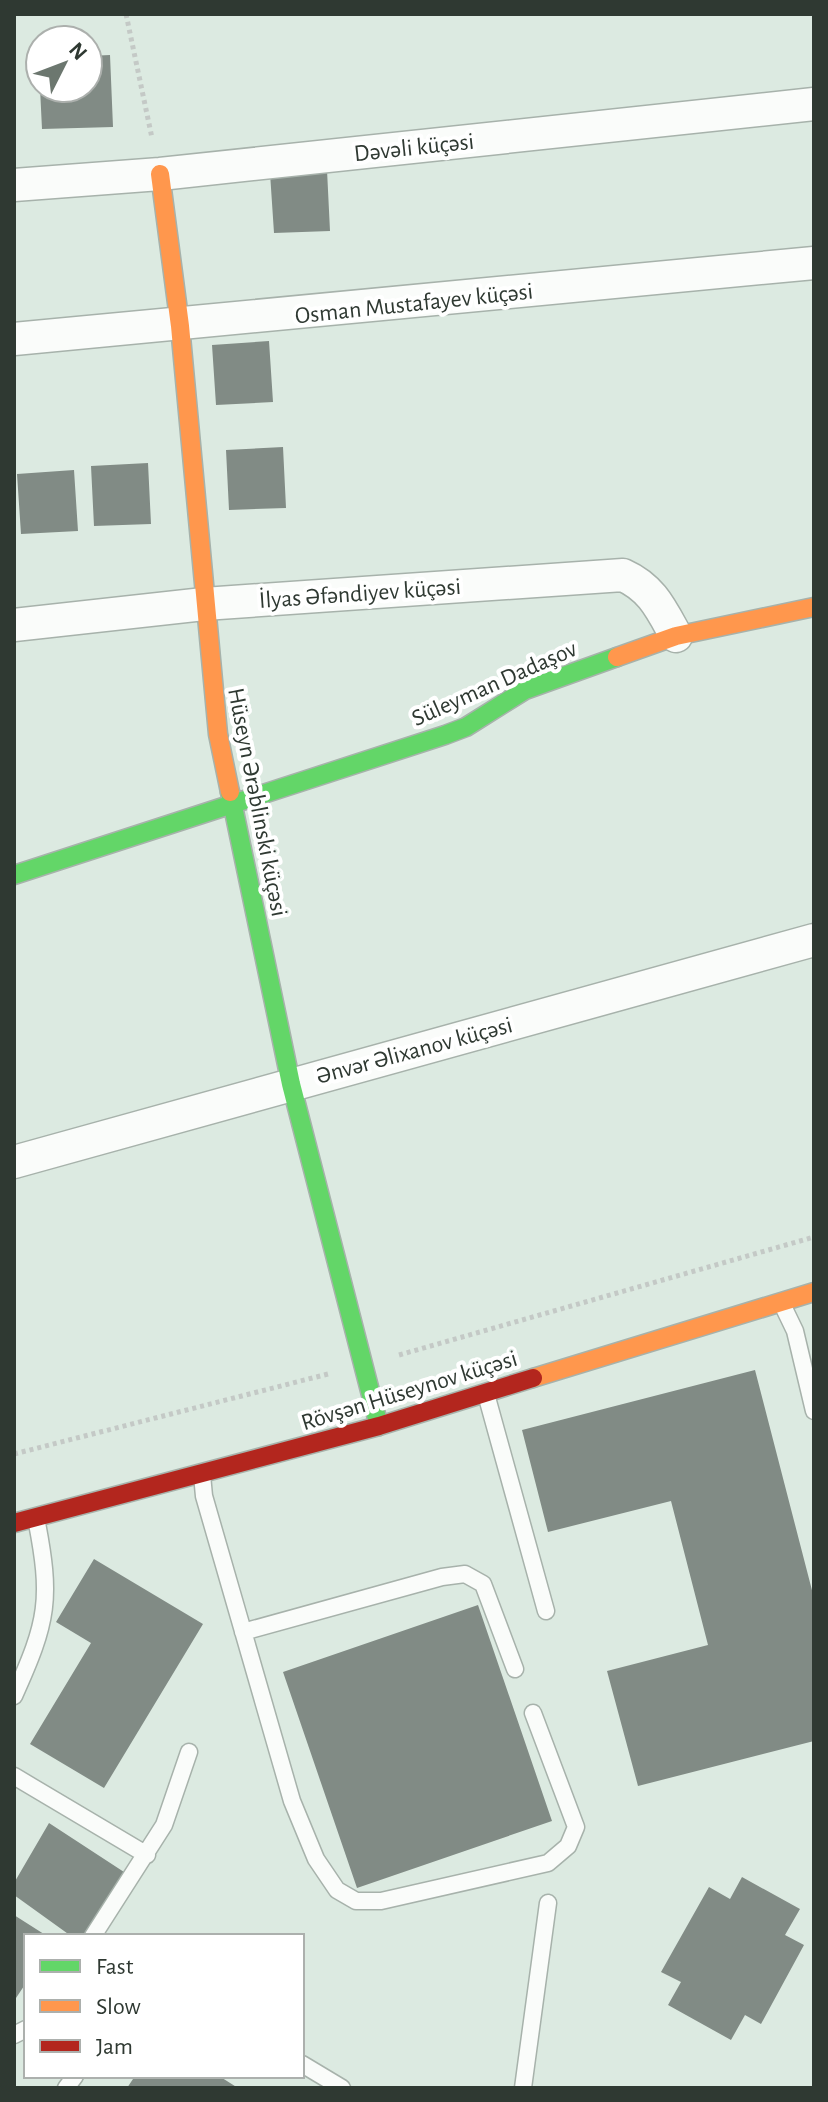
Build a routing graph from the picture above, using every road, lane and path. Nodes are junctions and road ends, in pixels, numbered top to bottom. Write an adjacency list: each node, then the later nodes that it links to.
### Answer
1 (126, 14): 3 (path)
2 (814, 104): 3 (street, Dəvəli küçəsi)
3 (160, 174): 4 (street, Dəvəli küçəsi); 6 (street, Hüseyn Ərəblinski küçəsi)
4 (14, 185)
5 (814, 263): 6 (street, Osman Mustafayev küçəsi)
6 (180, 326): 7 (street, Osman Mustafayev küçəsi); 8 (street, Hüseyn Ərəblinski küçəsi)
7 (14, 339)
8 (204, 604): 10 (street, İlyas Əfəndiyev küçəsi); 11 (street, İlyas Əfəndiyev küçəsi); 12 (street, Hüseyn Ərəblinski küçəsi)
9 (814, 607): 11 (street, Süleyman Dadaşov)
10 (14, 625)
11 (676, 636): 12 (street, Süleyman Dadaşov)
12 (230, 802): 13 (street, Süleyman Dadaşov); 15 (street, Hüseyn Ərəblinski küçəsi)
13 (14, 875)
14 (814, 940): 15 (street, Ənvər Əlixanov küçəsi)
15 (291, 1084): 16 (street, Ənvər Əlixanov küçəsi); 20 (street, Hüseyn Ərəblinski küçəsi)
16 (14, 1162)
17 (814, 1237): 20 (path)
18 (814, 1292): 19 (street, Rövşən Hüseynov küçəsi)
19 (782, 1302): 21 (street, Rövşən Hüseynov küçəsi); 22 (lane)
20 (362, 1365): 23 (street, Hüseyn Ərəblinski küçəsi); 24 (path)
21 (485, 1393): 23 (street, Rövşən Hüseynov küçəsi); 28 (lane)
22 (814, 1411)
23 (379, 1426): 25 (street, Rövşən Hüseynov küçəsi)
24 (14, 1454)
25 (201, 1473): 26 (street, Rövşən Hüseynov küçəsi); 29 (lane)
26 (36, 1516): 27 (street, Rövşən Hüseynov küçəsi); 31 (lane)
27 (14, 1523)
28 (546, 1611)
29 (243, 1632): 30 (lane); 32 (lane)
30 (515, 1669)
31 (14, 1696)
32 (533, 1713)
33 (189, 1752): 35 (lane)
34 (14, 1776): 35 (lane)
35 (147, 1855): 37 (lane)
36 (548, 1903): 40 (lane)
37 (94, 1934)
38 (304, 2065): 39 (lane)
39 (342, 2088)
40 (523, 2088)

